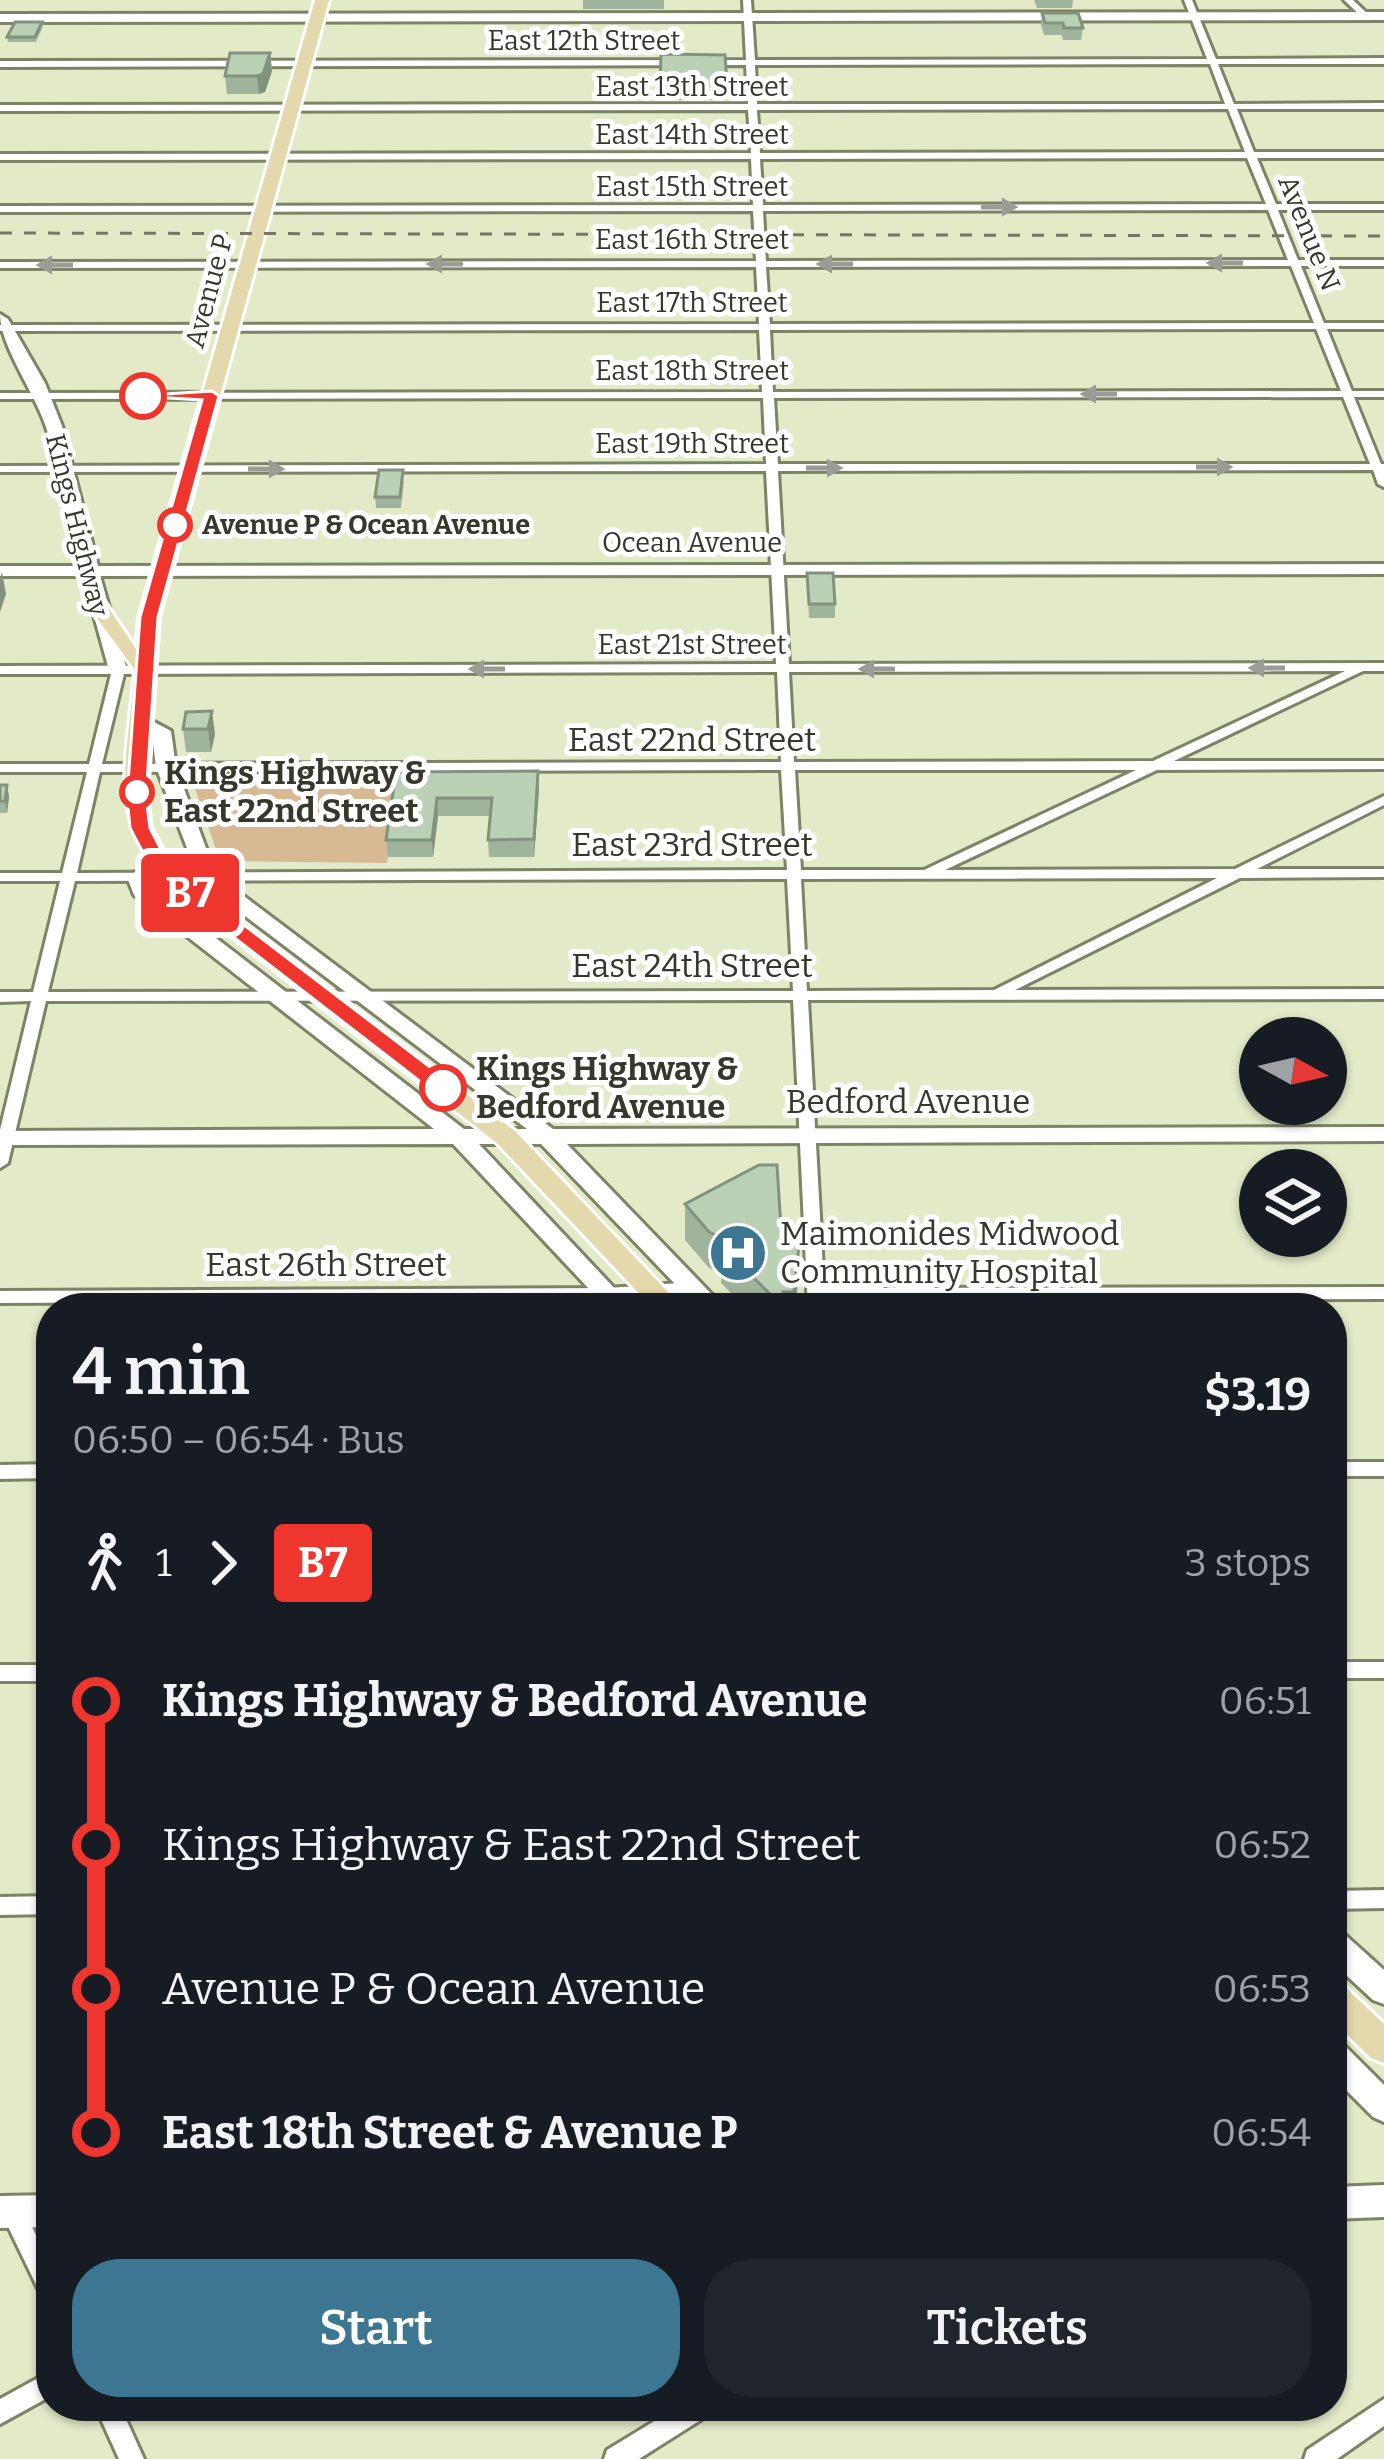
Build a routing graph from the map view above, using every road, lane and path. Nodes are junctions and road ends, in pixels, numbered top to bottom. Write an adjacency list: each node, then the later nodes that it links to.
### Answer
1 (747, 0): 5 (street)
2 (1188, 0): 6 (street, Avenue N)
3 (1348, 0): 7 (street)
4 (320, 8): 5 (main road); 9 (main road); 13 (main road, Avenue P)
5 (748, 16): 6 (main road); 11 (street)
6 (1195, 16): 7 (main road); 12 (street, Avenue N)
7 (1366, 16): 8 (main road)
8 (1384, 16)
9 (0, 18)
10 (1384, 61): 12 (street, East 12th Street)
11 (750, 62): 12 (street, East 12th Street); 13 (street, East 12th Street); 18 (street)
12 (1213, 62): 16 (street, Avenue N)
13 (304, 63): 14 (street, East 12th Street); 17 (main road, Avenue P)
14 (0, 64)
15 (1384, 106): 16 (street, East 13th Street)
16 (1231, 107): 18 (street, East 13th Street); 20 (street, Avenue N)
17 (291, 108): 18 (street, East 13th Street); 19 (street, East 13th Street); 24 (main road, Avenue P)
18 (753, 108): 22 (street)
19 (0, 109)
20 (1251, 155): 21 (street, East 14th Street); 22 (street, East 14th Street); 25 (street, Avenue N)
21 (1384, 155)
22 (755, 156): 24 (street, East 14th Street); 28 (street)
23 (0, 157): 24 (street, East 14th Street)
24 (278, 157): 27 (main road, Avenue P)
25 (1272, 207): 26 (street, East 15th Street); 28 (street, East 15th Street, one-way to 25); 30 (street, Avenue N)
26 (1384, 207)
27 (263, 208): 28 (street, East 15th Street); 29 (street, East 15th Street); 34 (main road, Avenue P)
28 (758, 208): 32 (street)
29 (0, 209)
30 (1296, 263): 31 (street, East 16th Street); 32 (street, East 16th Street, one-way to 32); 36 (street, Avenue N)
31 (1384, 263)
32 (761, 264): 34 (street, East 16th Street, one-way to 34); 38 (street)
33 (0, 265): 34 (street, East 16th Street, one-way to 33)
34 (248, 265): 39 (main road, Avenue P)
35 (2, 325): 39 (street, East 17th Street); 44 (main road, Kings Highway)
36 (1320, 326): 37 (street, East 17th Street); 38 (street, East 17th Street); 40 (street, Avenue N)
37 (1384, 326)
38 (764, 327): 39 (street, East 17th Street); 42 (street)
39 (230, 328): 45 (main road, Avenue P)
40 (1347, 394): 41 (street, East 18th Street); 42 (street, East 18th Street, one-way to 42); 46 (street, Avenue N)
41 (1384, 394)
42 (768, 395): 45 (street, East 18th Street); 47 (street)
43 (0, 396): 44 (street, East 18th Street)
44 (42, 396): 45 (street, East 18th Street); 49 (main road, Kings Highway)
45 (212, 396): 50 (main road, Avenue P)
46 (1380, 467): 47 (street, East 19th Street, one-way to 46); 51 (street, Avenue N)
47 (772, 468): 50 (street, East 19th Street, one-way to 47); 53 (street)
48 (0, 469): 49 (street, East 19th Street)
49 (65, 469): 50 (street, East 19th Street); 54 (main road, Kings Highway)
50 (191, 469): 56 (main road, Avenue P)
51 (1384, 484)
52 (1384, 569): 53 (main road, Ocean Avenue)
53 (778, 570): 56 (main road, Ocean Avenue); 60 (street)
54 (89, 571): 55 (main road, Ocean Avenue); 56 (main road, Ocean Avenue); 57 (main road, Kings Highway)
55 (0, 572)
56 (163, 572): 63 (main road, Avenue P)
57 (95, 602): 62 (main road, Kings Highway); 63 (main road)
58 (1363, 668): 59 (street, East 21st Street); 60 (street, East 21st Street, one-way to 60); 65 (street)
59 (1384, 668)
60 (783, 669): 63 (street, East 21st Street, one-way to 63); 69 (street)
61 (0, 670): 62 (street, East 21st Street)
62 (118, 670): 63 (street, East 21st Street); 71 (street)
63 (147, 670): 64 (main road)
64 (142, 722): 67 (main road); 68 (main road)
65 (1156, 765): 66 (street, East 22nd Street); 69 (street, East 22nd Street); 75 (street)
66 (1384, 765)
67 (139, 767): 68 (street, East 22nd Street); 71 (street, East 22nd Street); 80 (main road)
68 (166, 767): 69 (street, East 22nd Street); 81 (main road)
69 (788, 767): 76 (street)
70 (0, 768): 71 (street, East 22nd Street)
71 (94, 768): 78 (street)
72 (1384, 800): 73 (street)
73 (1233, 873): 74 (street, East 23rd Street); 75 (street, East 23rd Street); 84 (street)
74 (1384, 873)
75 (925, 874): 76 (street, East 23rd Street)
76 (794, 875): 81 (street, East 23rd Street); 86 (street)
77 (0, 877): 78 (street, East 23rd Street)
78 (67, 877): 79 (street, East 23rd Street); 88 (street)
79 (137, 877): 80 (street, East 23rd Street); 89 (main road)
80 (173, 878): 81 (street, East 23rd Street); 85 (main road)
81 (207, 878): 83 (main road)
82 (1384, 994): 84 (street, East 24th Street)
83 (365, 995): 85 (street, East 24th Street); 86 (street, East 24th Street); 95 (main road)
84 (994, 995): 86 (street, East 24th Street)
85 (323, 996): 89 (street, East 24th Street); 93 (main road)
86 (801, 996): 91 (street)
87 (0, 997): 88 (street, East 24th Street)
88 (40, 997): 89 (street, East 24th Street); 94 (street)
89 (275, 997): 92 (main road)
90 (1384, 1134): 91 (main road, Bedford Avenue)
91 (808, 1136): 95 (main road, Bedford Avenue); 102 (street)
92 (459, 1137): 93 (main road, Bedford Avenue); 94 (main road, Bedford Avenue); 98 (main road)
93 (506, 1137): 95 (main road, Bedford Avenue); 99 (main road)
94 (4, 1138): 96 (street)
95 (551, 1138): 97 (main road)
96 (0, 1163)
97 (694, 1288): 100 (street, East 26th Street); 101 (main road)
98 (606, 1293)
99 (654, 1293)
100 (679, 1293)
101 (699, 1293)
102 (817, 1293)
103 (1384, 1293): 104 (street)
104 (1347, 1294)
105 (0, 1297): 106 (street, East 26th Street)
106 (36, 1297)
107 (1347, 1469): 108 (street)
108 (1384, 1469)
109 (36, 1471): 110 (street)
110 (0, 1472)
111 (1347, 1670): 112 (street)
112 (1384, 1670)
113 (0, 1673): 114 (street)
114 (36, 1673)
115 (1347, 1900): 116 (street)
116 (1384, 1900)
117 (36, 1905): 118 (street)
118 (0, 1906)
119 (1347, 1956): 120 (main road)
120 (1384, 1990)
121 (1347, 2011): 122 (main road)
122 (1384, 2047)
123 (1347, 2069): 124 (main road)
124 (1384, 2107)
125 (1384, 2201): 126 (main road)
126 (1347, 2202)
127 (36, 2211): 128 (main road)
128 (6, 2212): 129 (street)
129 (36, 2264)
130 (36, 2392): 132 (street)
131 (1384, 2411): 137 (street)
132 (0, 2412)
133 (113, 2421): 135 (street)
134 (677, 2421): 136 (street)
135 (132, 2459)
136 (616, 2459)
137 (1316, 2459)

